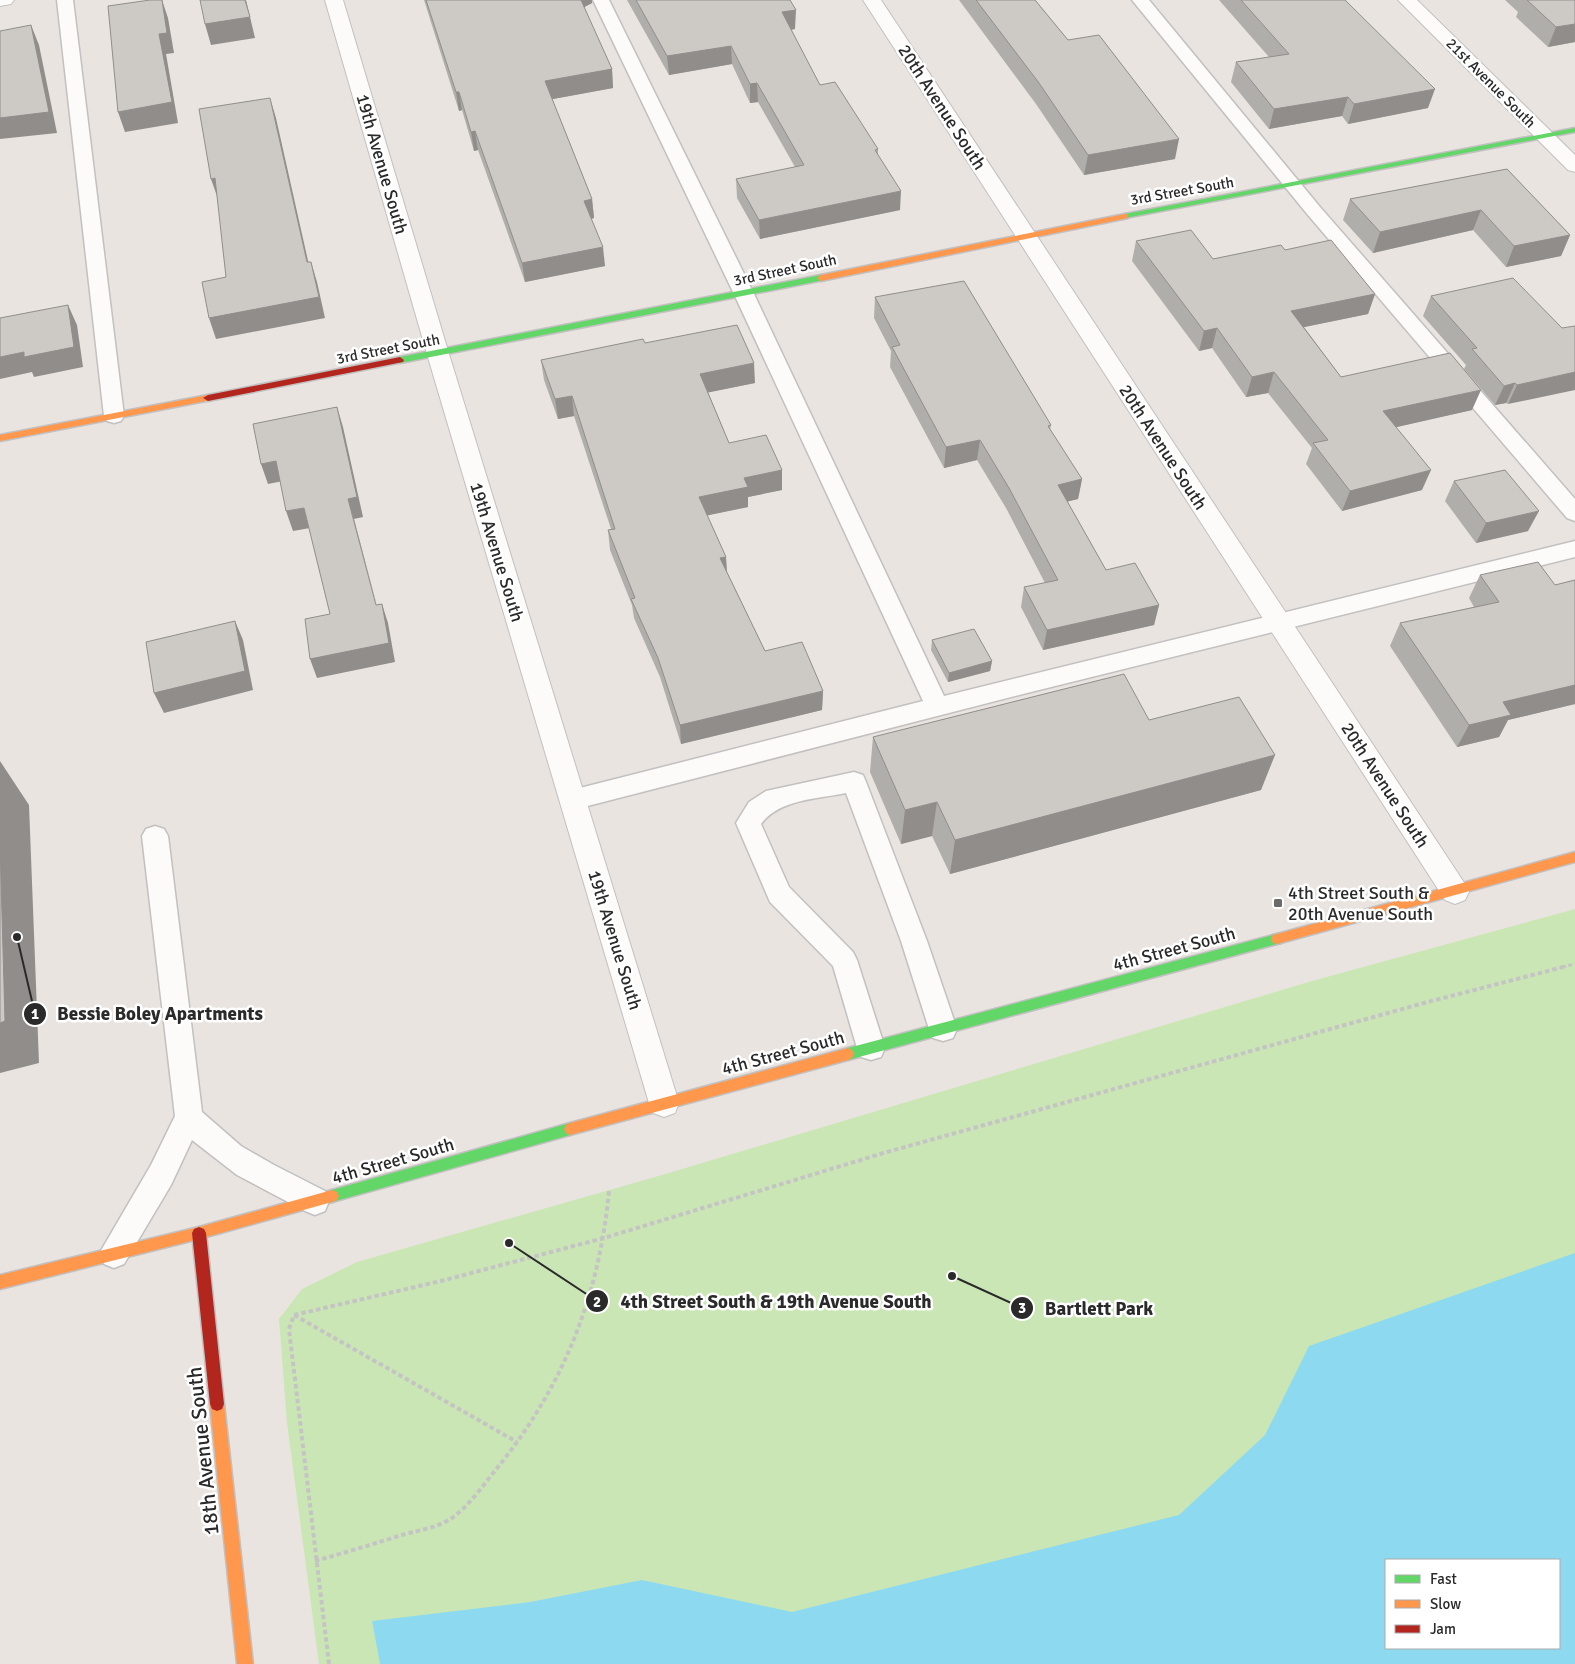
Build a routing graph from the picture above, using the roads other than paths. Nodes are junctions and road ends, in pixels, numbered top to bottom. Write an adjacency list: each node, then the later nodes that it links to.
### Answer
1 (5, 0): 8 (street)
2 (66, 0): 16 (lane)
3 (334, 0): 15 (street, 19th Avenue South)
4 (601, 0): 14 (lane)
5 (872, 0): 13 (street, 20th Avenue South)
6 (1140, 0): 12 (lane)
7 (1406, 0): 10 (street, 21st Avenue South)
8 (0, 1)
9 (1575, 130): 10 (street, 3rd Street South)
10 (1544, 136): 11 (street, 21st Avenue South); 12 (street, 3rd Street South)
11 (1575, 166)
12 (1294, 185): 13 (street, 3rd Street South); 18 (lane)
13 (1024, 235): 14 (street, 3rd Street South); 20 (street, 20th Avenue South)
14 (744, 294): 15 (street, 3rd Street South); 21 (lane)
15 (438, 354): 16 (street, 3rd Street South); 22 (street, 19th Avenue South)
16 (114, 416): 17 (street, 3rd Street South)
17 (0, 438)
18 (1575, 513)
19 (1575, 549): 20 (lane)
20 (1278, 623): 21 (lane); 25 (street, 20th Avenue South)
21 (937, 706): 22 (lane)
22 (572, 800): 28 (street, 19th Avenue South)
23 (155, 836): 29 (lane)
24 (1575, 857): 25 (street, 4th Street South)
25 (1455, 892): 26 (street, 4th Street South)
26 (943, 1028): 27 (street, 4th Street South); 27 (lane)
27 (871, 1048): 28 (street, 4th Street South)
28 (664, 1104): 30 (street, 4th Street South)
29 (189, 1116): 30 (lane); 32 (lane)
30 (315, 1201): 31 (street, 4th Street South)
31 (199, 1233): 32 (street, 4th Street South); 34 (street, 18th Avenue South)
32 (114, 1254): 33 (street, 4th Street South)
33 (0, 1282)
34 (245, 1664)

